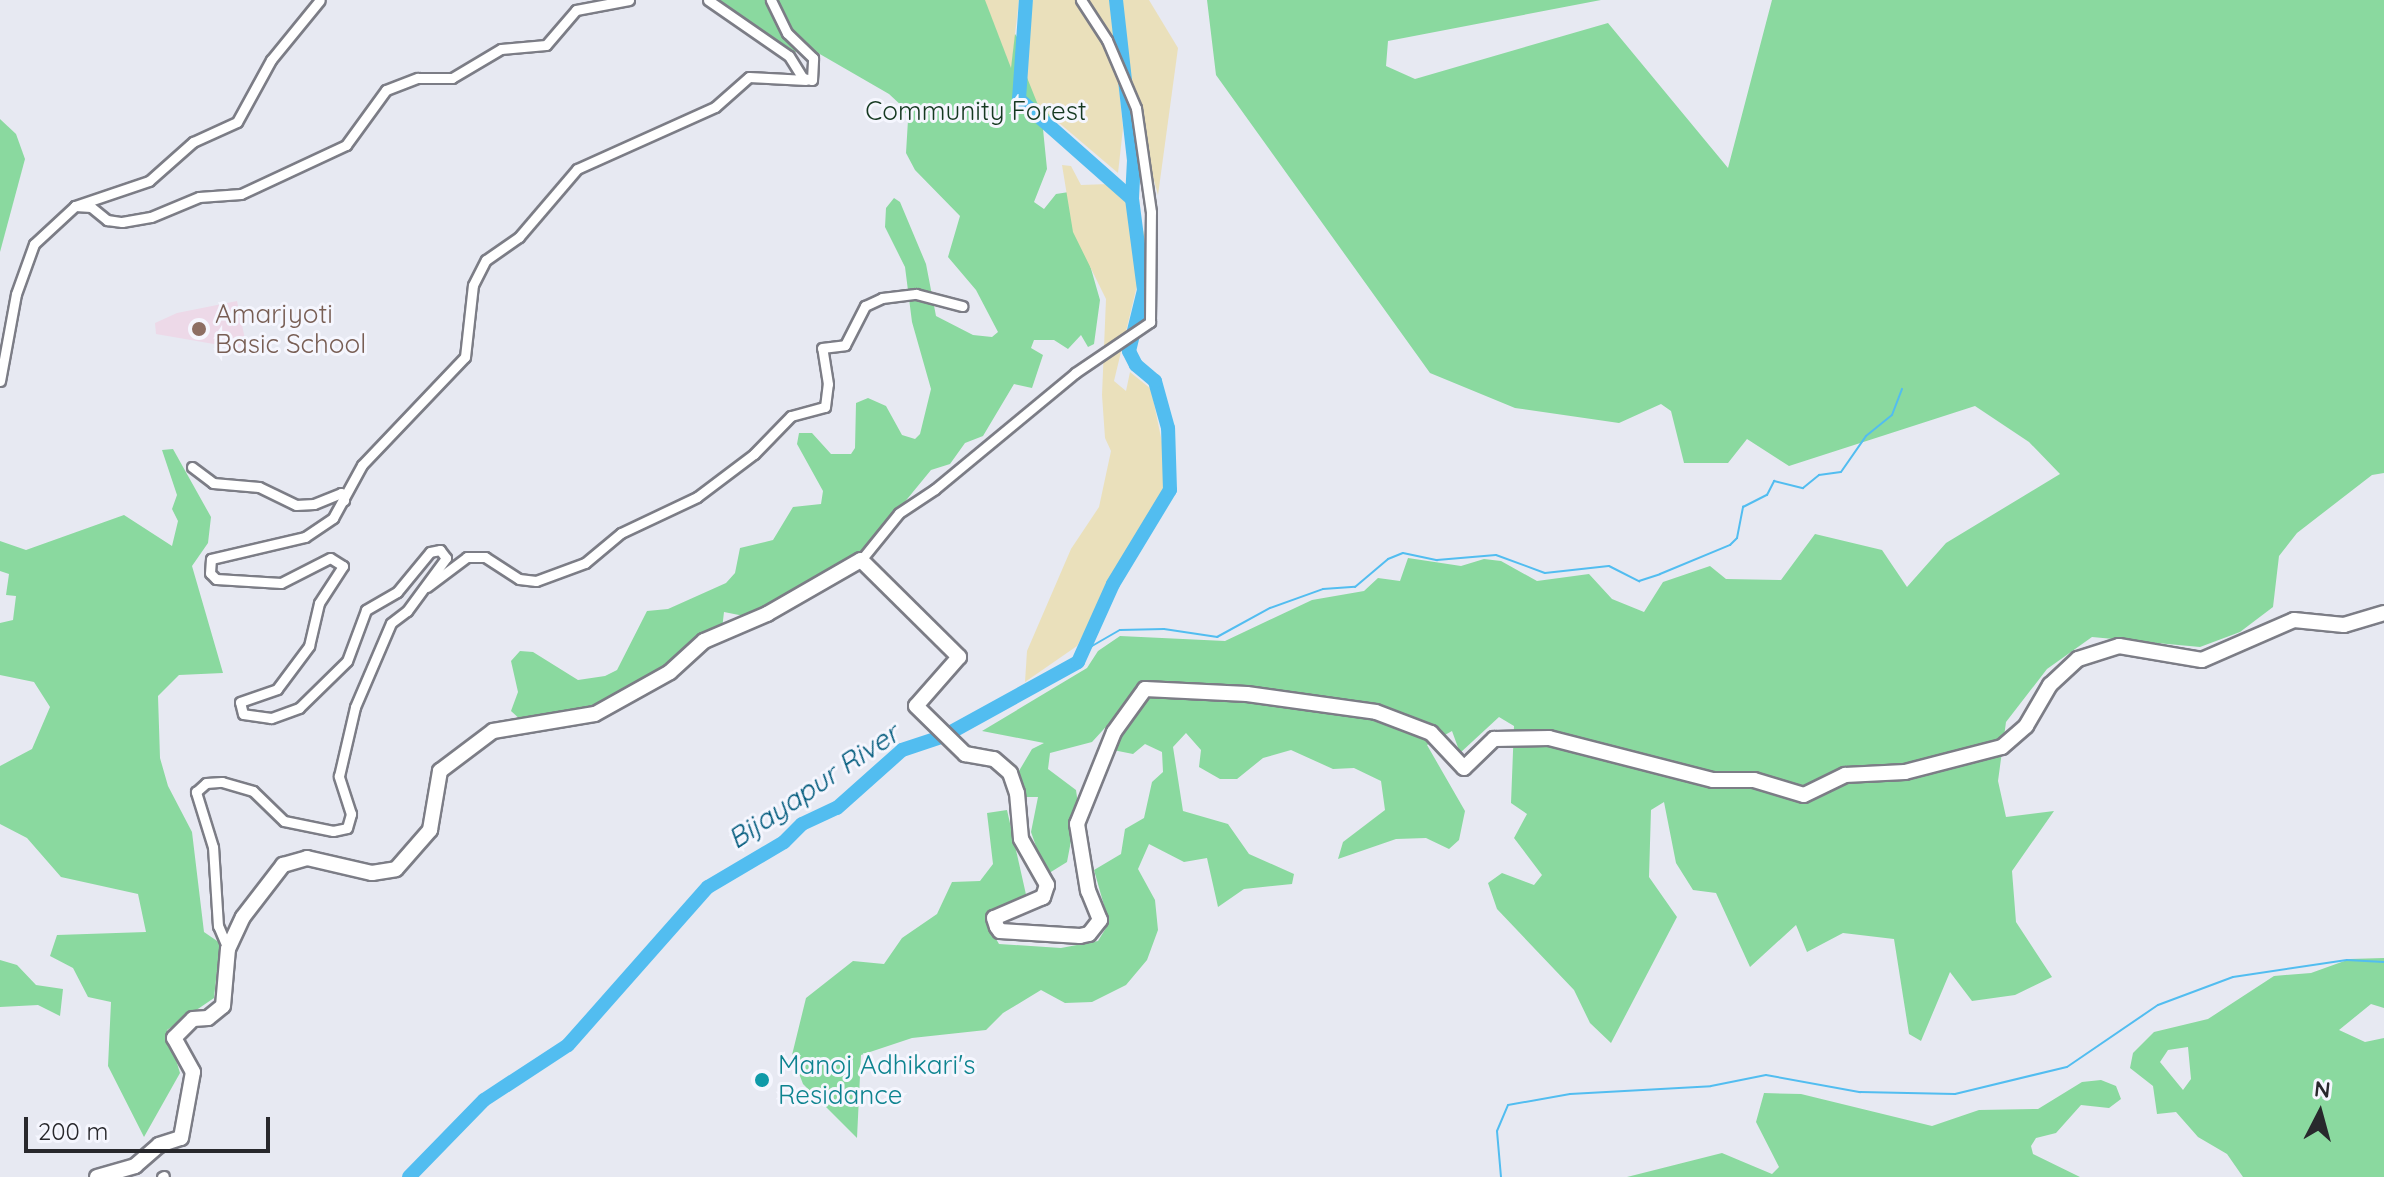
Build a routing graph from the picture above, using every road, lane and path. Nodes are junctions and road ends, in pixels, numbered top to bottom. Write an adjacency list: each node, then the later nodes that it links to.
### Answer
1 (320, 0): 7 (street)
2 (629, 0): 7 (street)
3 (708, 0): 6 (street)
4 (771, 0): 6 (street)
5 (1081, 0): 12 (street)
6 (806, 80): 11 (street)
7 (75, 206): 9 (street)
8 (962, 306): 13 (street)
9 (0, 381)
10 (192, 467): 11 (street)
11 (344, 500): 13 (street)
12 (861, 560): 14 (main road); 15 (main road)
13 (416, 595): 15 (street)
14 (2384, 613)
15 (228, 949): 16 (main road)
16 (97, 1177)

